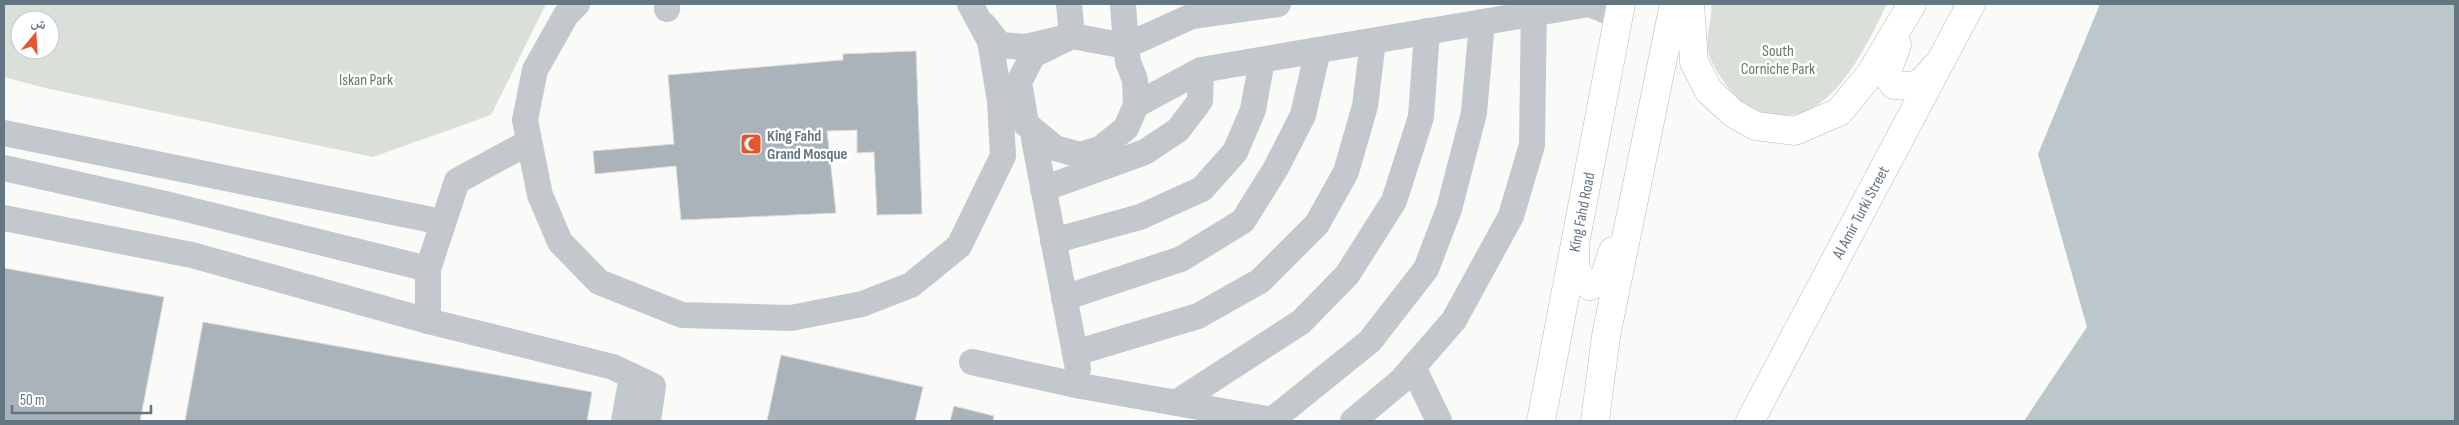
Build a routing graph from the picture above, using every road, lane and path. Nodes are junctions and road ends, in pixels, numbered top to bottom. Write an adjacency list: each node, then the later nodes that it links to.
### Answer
1 (577, 4): 24 (street)
2 (1069, 4): 15 (street)
3 (1123, 4): 17 (street)
4 (1674, 4): 32 (main road)
5 (1690, 4): 8 (main road)
6 (1971, 4): 19 (main road, Al Amir Turki Street)
7 (1262, 5): 11 (street)
8 (1910, 7): 19 (main road)
9 (972, 8): 15 (street); 26 (street)
10 (1535, 8): 12 (street); 13 (street); 41 (street)
11 (1191, 10): 17 (street)
12 (1620, 10): 33 (main road, King Fahd Road)
13 (1482, 22): 14 (street); 47 (street)
14 (1427, 32): 16 (street); 44 (street)
15 (1072, 36): 17 (street); 25 (street)
16 (1372, 41): 18 (street); 39 (street)
17 (1126, 46): 22 (street)
18 (1318, 50): 20 (street); 35 (street)
19 (1941, 59): 52 (main road, Al Amir Turki Street)
20 (1262, 60): 21 (street); 31 (street)
21 (1201, 70): 22 (street); 28 (street)
22 (1136, 105): 25 (street)
23 (4, 133): 30 (street)
24 (529, 142): 26 (street); 30 (street)
25 (1044, 144): 26 (street); 28 (street)
26 (1003, 156)
27 (4, 168): 34 (street)
28 (1043, 189): 31 (street)
29 (4, 218): 36 (street)
30 (442, 222): 34 (street)
31 (1053, 241): 35 (street)
32 (1625, 242): 33 (main road); 37 (main road)
33 (1575, 246): 38 (main road, King Fahd Road)
34 (428, 269): 36 (street)
35 (1064, 298): 39 (street)
36 (428, 321): 42 (street)
37 (1606, 336): 38 (main road); 51 (main road)
38 (1557, 341): 50 (main road, King Fahd Road)
39 (1075, 353): 43 (street)
40 (972, 362): 43 (street)
41 (1413, 367): 48 (street); 49 (street)
42 (642, 381): 45 (street); 46 (street)
43 (1081, 386): 44 (street)
44 (1176, 403): 47 (street)
45 (624, 421)
46 (648, 421)
47 (1275, 421)
48 (1352, 421)
49 (1439, 421)
50 (1542, 421)
51 (1595, 421)
52 (1750, 421)

